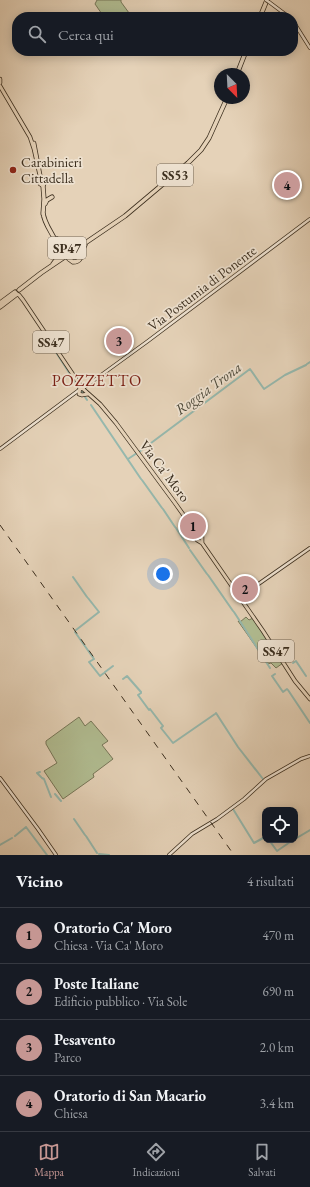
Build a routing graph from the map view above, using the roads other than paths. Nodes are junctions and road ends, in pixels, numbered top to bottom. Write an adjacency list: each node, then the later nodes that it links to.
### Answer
1 (268, 1): 2 (highway); 3 (main road)
2 (262, 12)
3 (282, 12)
4 (298, 29): 5 (main road)
5 (310, 48)
6 (244, 56): 7 (highway)
7 (239, 68)
8 (0, 79): 9 (main road, SP47)
9 (0, 84): 11 (main road, SP47)
10 (224, 104): 18 (highway, SS53)
11 (16, 114): 12 (main road); 14 (main road, SP47); 14 (main road)
12 (29, 141)
13 (30, 146): 14 (main road)
14 (42, 184): 15 (highway, SP47); 15 (highway)
15 (43, 213): 17 (highway, SP47)
16 (310, 219): 25 (main road, Via Postumia di Ponente)
17 (47, 225): 19 (highway, SP47); 20 (highway, SP47, bridge); 22 (highway, SP47)
18 (102, 233): 19 (highway, SS53); 20 (highway, SP47)
19 (95, 238): 21 (highway, SS53)
20 (80, 259): 21 (highway, SP47)
21 (58, 262): 22 (highway, SS53)
22 (47, 268): 23 (highway, SS53); 23 (highway)
23 (17, 292): 24 (highway); 25 (main road, SS47)
24 (0, 305)
25 (82, 389): 26 (main road, Via Postumia di Ponente); 28 (main road, Via Ca' Moro / SS47)
26 (0, 449)
27 (310, 548): 28 (main road)
28 (241, 598): 29 (main road, SS47)
29 (310, 700)
30 (310, 756): 33 (main road)
31 (0, 778): 32 (main road)
32 (56, 855)
33 (168, 855)

